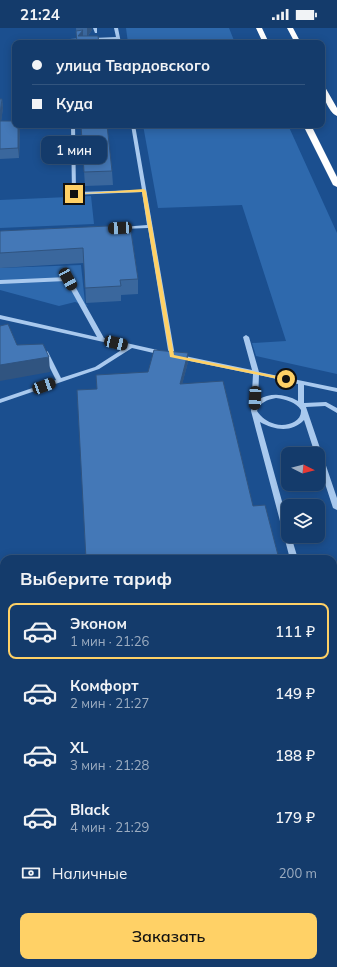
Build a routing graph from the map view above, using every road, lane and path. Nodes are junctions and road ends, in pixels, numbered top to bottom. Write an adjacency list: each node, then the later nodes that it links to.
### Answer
1 (116, 28): 4 (street)
2 (259, 28): 6 (highway)
3 (290, 28): 7 (highway)
4 (118, 38): 5 (street)
5 (70, 40)
6 (265, 40)
7 (296, 40)
8 (325, 92): 9 (highway)
9 (337, 114)
10 (73, 128): 14 (street)
11 (134, 128): 14 (street)
12 (308, 128): 13 (highway)
13 (337, 185)
14 (144, 191): 15 (street)
15 (150, 226): 16 (street); 23 (street)
16 (116, 228)
17 (0, 282): 20 (street)
18 (0, 316): 20 (street)
19 (246, 337): 24 (street)
20 (102, 340): 22 (street)
21 (42, 344): 25 (street)
22 (131, 346): 23 (street); 25 (street)
23 (172, 356): 24 (street)
24 (256, 373): 26 (street); 30 (street)
25 (59, 380): 28 (street)
26 (301, 382): 27 (street); 29 (street)
27 (337, 390)
28 (0, 401)
29 (303, 408): 30 (street); 30 (street); 31 (street); 32 (street)
30 (254, 411): 33 (street)
31 (337, 411)
32 (337, 508)
33 (293, 555)

